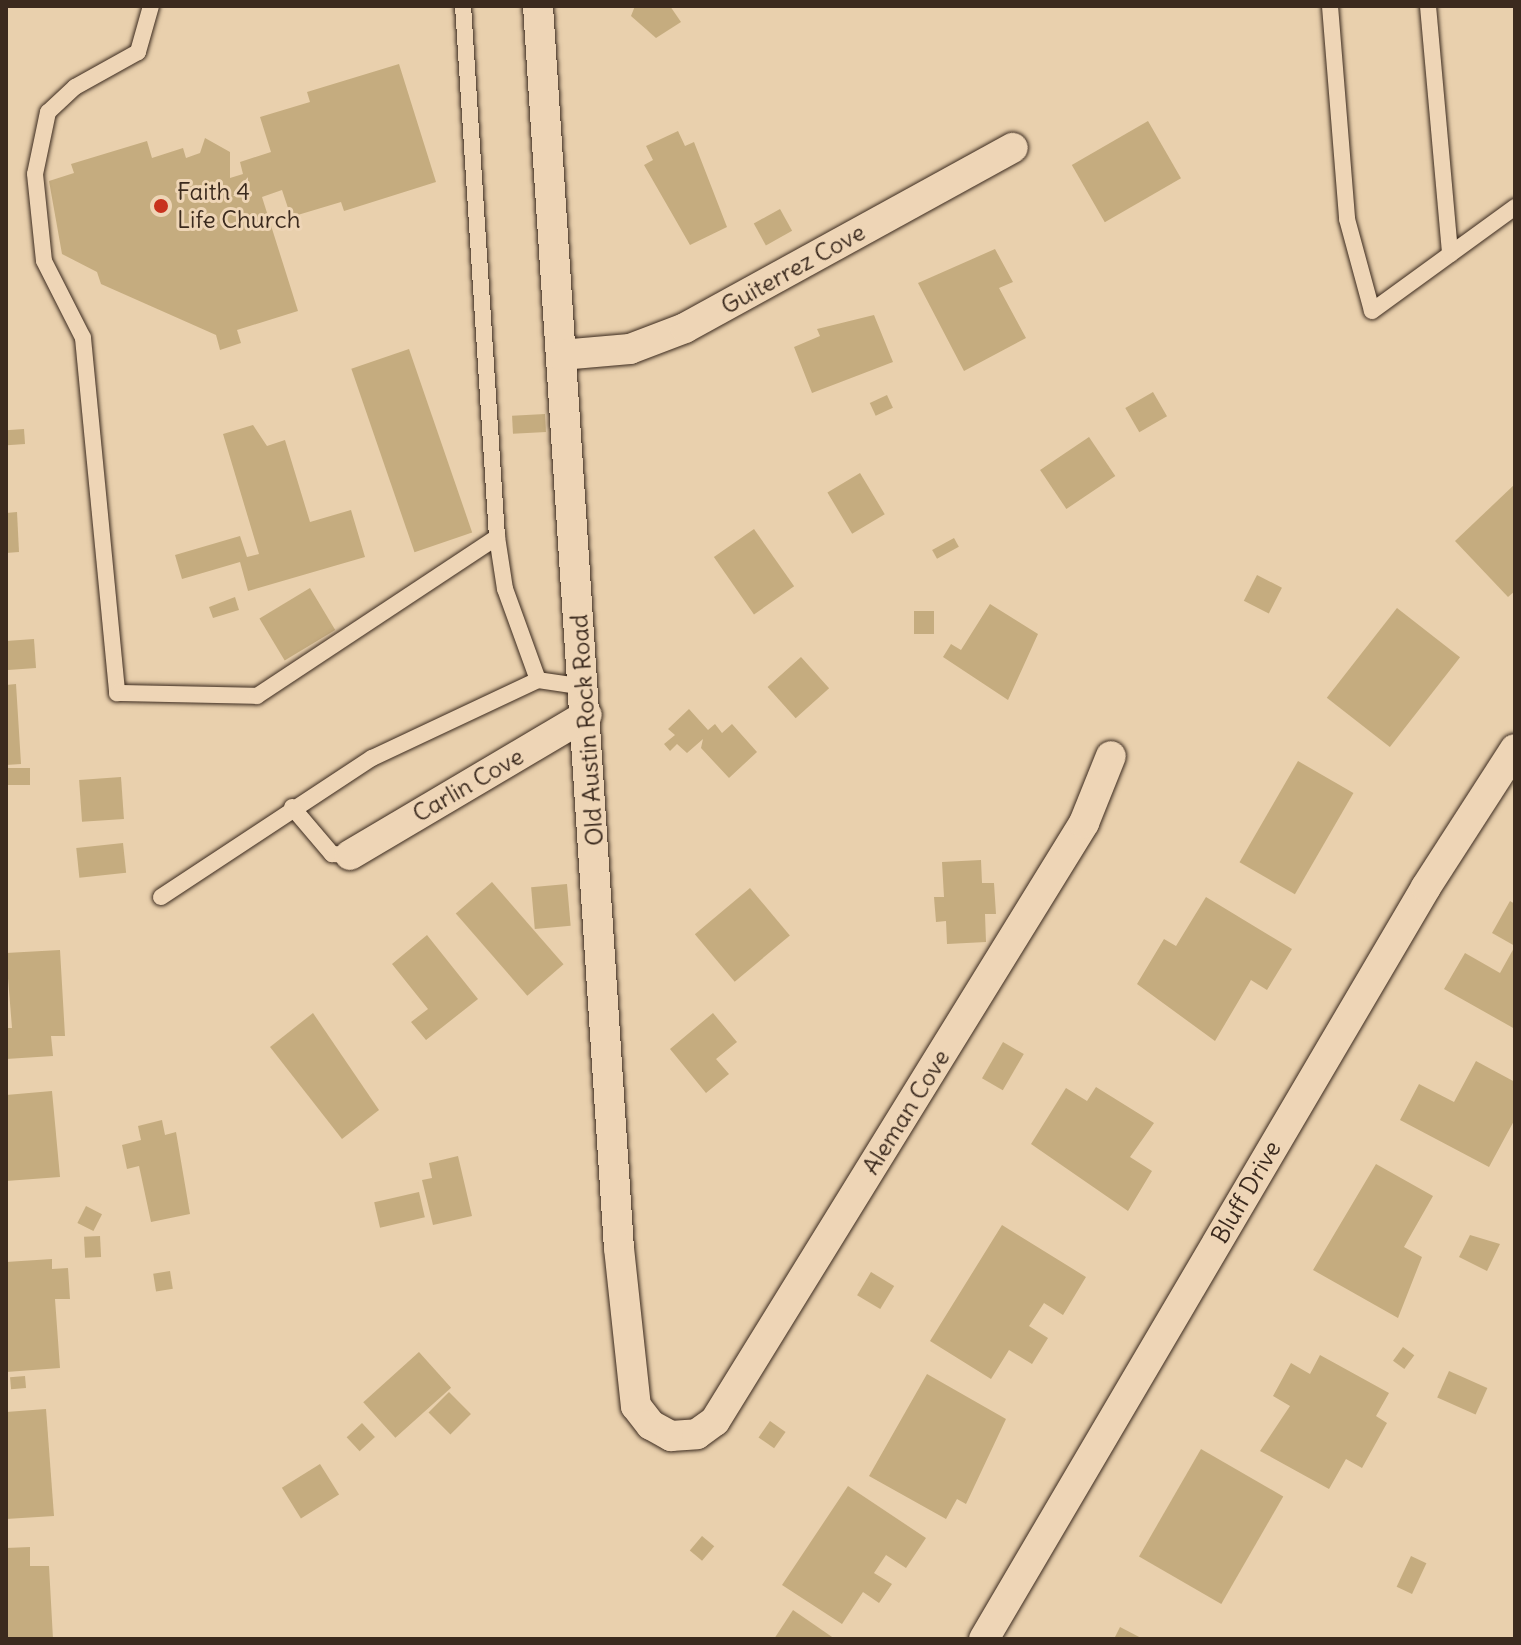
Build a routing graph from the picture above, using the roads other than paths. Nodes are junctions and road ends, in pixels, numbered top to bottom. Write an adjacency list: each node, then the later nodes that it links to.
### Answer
1 (151, 6): 10 (lane)
2 (463, 6): 10 (lane)
3 (538, 6): 9 (street, Old Austin Rock Road)
4 (1330, 6): 8 (lane)
5 (1428, 6): 8 (lane)
6 (1013, 148): 9 (street, Guiterrez Cove)
7 (1515, 207): 8 (lane)
8 (1450, 254)
9 (561, 355): 12 (street, Old Austin Rock Road)
10 (497, 537): 11 (lane)
11 (538, 680): 12 (lane); 15 (lane)
12 (586, 701): 16 (street, Carlin Cove); 18 (street, Old Austin Rock Road)
13 (1515, 749): 19 (street, Bluff Drive)
14 (1111, 756): 18 (street, Aleman Cove)
15 (292, 807): 16 (lane); 17 (lane)
16 (350, 855)
17 (161, 897)
18 (671, 1436)
19 (984, 1639)

